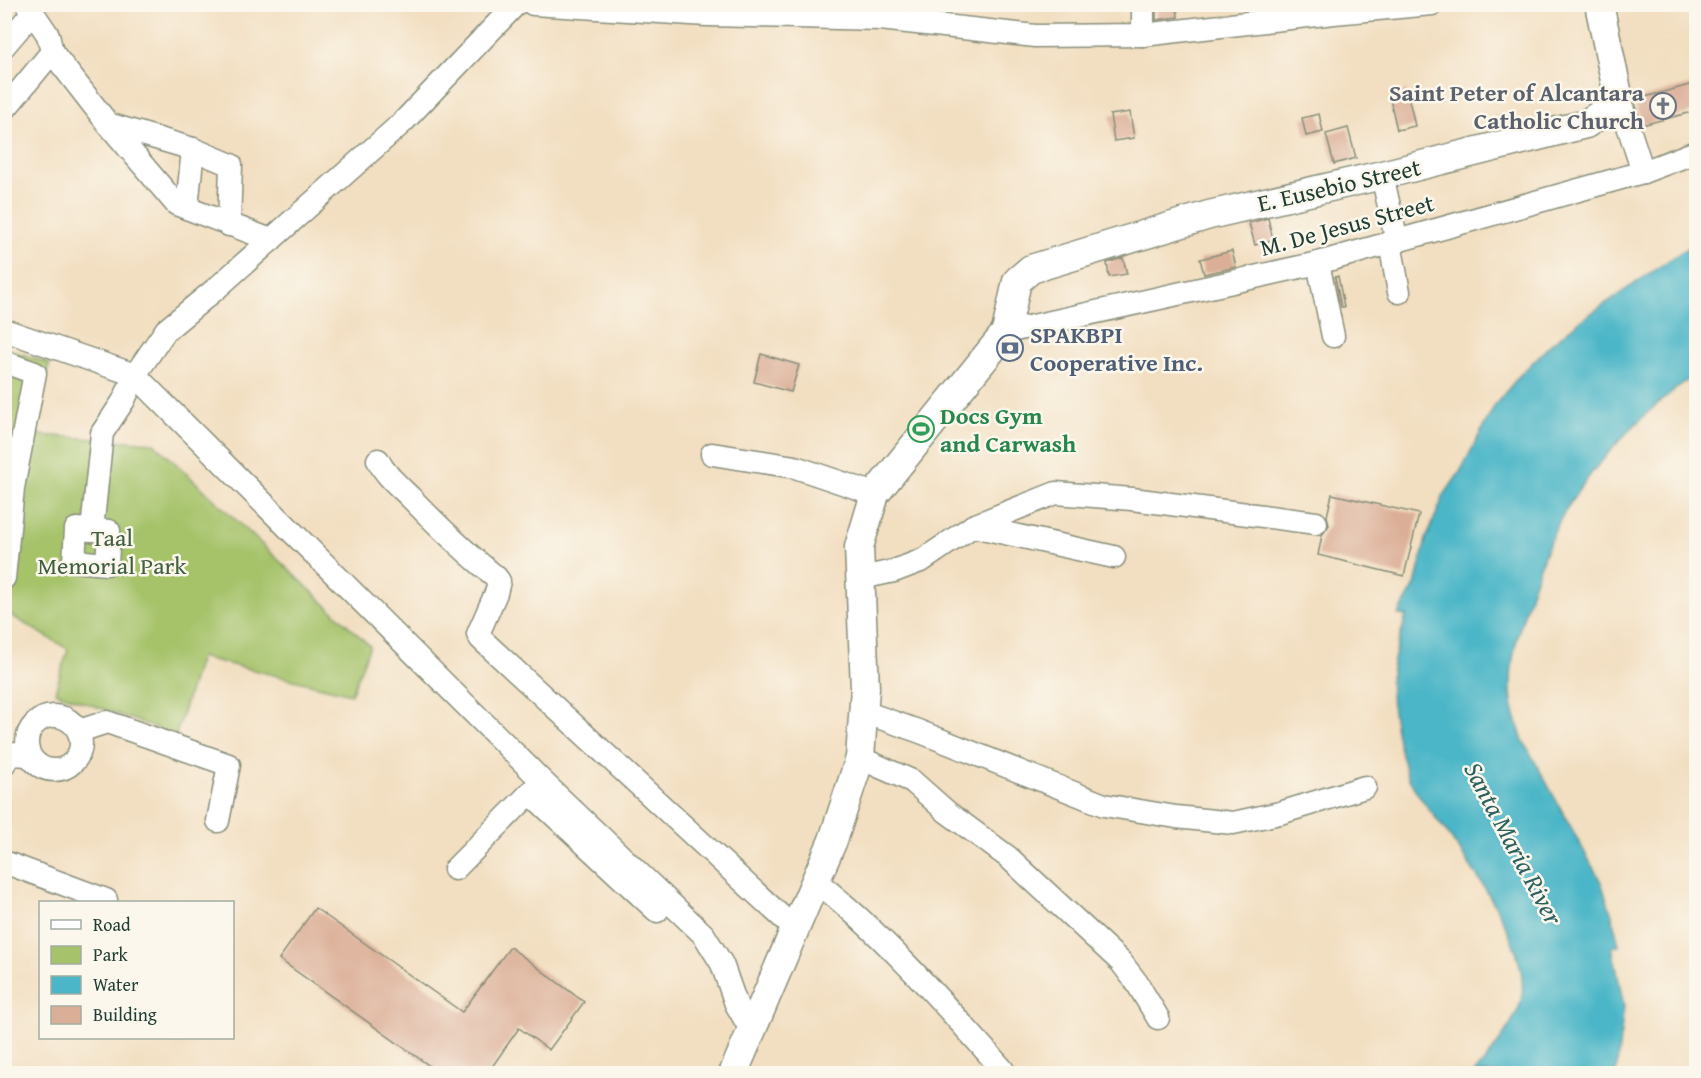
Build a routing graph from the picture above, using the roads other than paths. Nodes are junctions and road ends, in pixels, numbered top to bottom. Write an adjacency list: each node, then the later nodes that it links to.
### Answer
1 (516, 4): 20 (street)
2 (1143, 4): 8 (street)
3 (1432, 4): 7 (street)
4 (1599, 4): 11 (main road)
5 (539, 5): 8 (street)
6 (30, 8): 9 (street); 10 (street)
7 (1259, 13): 8 (street)
8 (1143, 35)
9 (4, 46)
10 (52, 52): 12 (street); 13 (street)
11 (1618, 95): 16 (street); 17 (main road, E. Eusebio Street)
12 (4, 110)
13 (108, 124): 14 (street); 18 (street)
14 (194, 149): 18 (street); 19 (street)
15 (1696, 152): 16 (street, M. De Jesus Street)
16 (1643, 172): 21 (street, M. De Jesus Street)
17 (1382, 175): 21 (street); 25 (main road, E. Eusebio Street)
18 (187, 208): 19 (street)
19 (229, 225): 20 (street)
20 (271, 240): 28 (street)
21 (1393, 242): 22 (street, M. De Jesus Street); 23 (street)
22 (1318, 263): 25 (street, M. De Jesus Street); 26 (street)
23 (1399, 292)
24 (4, 330): 28 (street)
25 (1006, 332): 31 (main road)
26 (1333, 336)
27 (4, 362): 36 (street)
28 (135, 375): 34 (street); 42 (street)
29 (712, 454): 31 (street)
30 (378, 460): 49 (street)
31 (875, 494): 37 (main road)
32 (1316, 523): 33 (street)
33 (973, 526): 35 (street); 37 (street)
34 (92, 530)
35 (1114, 557)
36 (4, 578)
37 (861, 578): 38 (main road)
38 (864, 712): 41 (main road); 43 (street)
39 (79, 731): 40 (street); 40 (street); 44 (street)
40 (12, 756)
41 (860, 758): 47 (main road); 50 (street)
42 (536, 787): 46 (street); 51 (street)
43 (1365, 787)
44 (218, 821)
45 (4, 862): 48 (street)
46 (455, 869)
47 (816, 881): 49 (main road); 52 (street)
48 (106, 900)
49 (796, 930): 51 (main road)
50 (1158, 1018)
51 (751, 1030): 53 (main road)
52 (1003, 1070)
53 (734, 1074)

